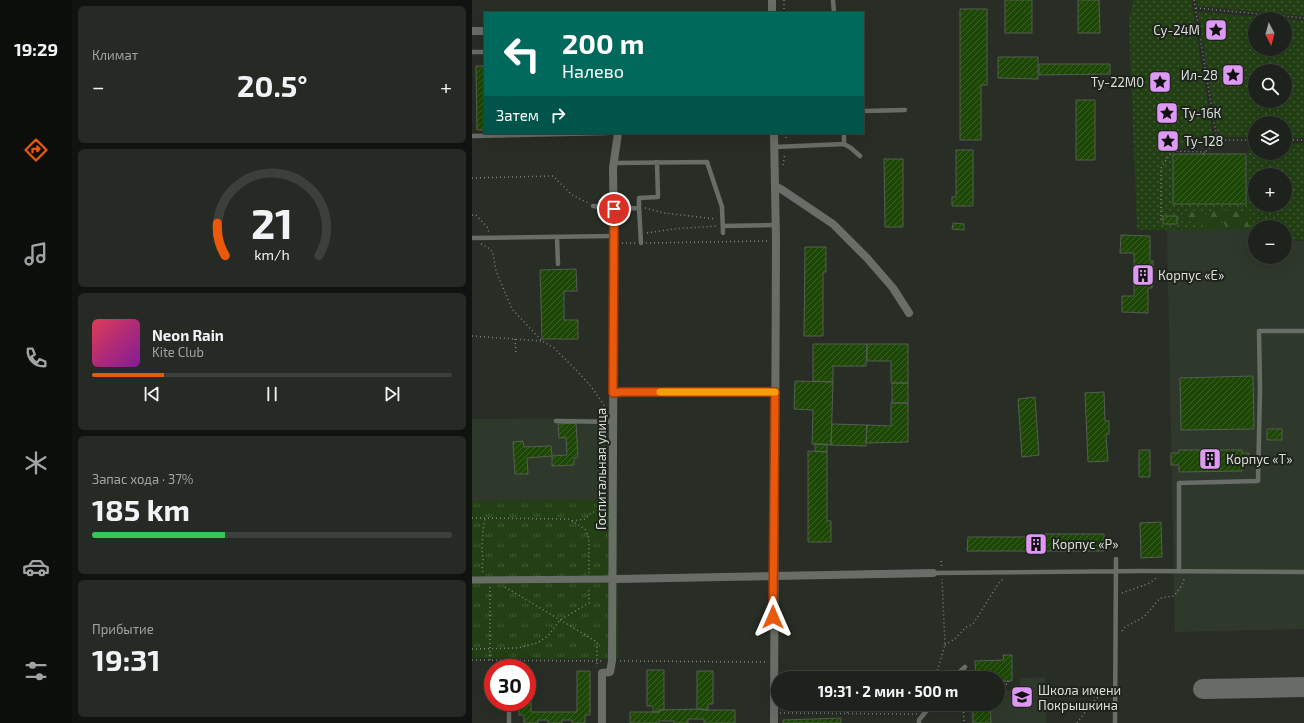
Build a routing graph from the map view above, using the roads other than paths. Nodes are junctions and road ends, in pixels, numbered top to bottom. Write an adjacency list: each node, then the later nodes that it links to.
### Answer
1 (772, 0): 3 (street)
2 (833, 0): 4 (lane)
3 (772, 12)
4 (834, 12)
5 (472, 31): 6 (street)
6 (484, 31)
7 (472, 52): 8 (lane)
8 (484, 52)
9 (905, 110): 10 (lane)
10 (864, 111)
11 (503, 134): 15 (lane)
12 (618, 134): 20 (street, Госпитальная улица)
13 (774, 134): 17 (street)
14 (844, 134): 16 (lane)
15 (472, 136)
16 (844, 144): 17 (lane); 18 (lane)
17 (774, 147): 21 (street)
18 (860, 156)
19 (656, 162): 20 (lane); 23 (lane); 26 (lane)
20 (614, 163): 24 (street, Госпитальная улица)
21 (775, 186): 25 (street); 33 (street)
22 (593, 206): 24 (lane)
23 (639, 208): 24 (lane); 31 (lane)
24 (614, 209): 30 (street, Госпитальная улица)
25 (776, 225): 26 (lane); 35 (street)
26 (723, 226): 27 (lane)
27 (723, 233)
28 (557, 237): 29 (lane); 30 (lane); 32 (lane)
29 (472, 238)
30 (614, 239): 36 (street, Госпитальная улица)
31 (641, 243)
32 (558, 264)
33 (909, 313)
34 (1304, 331): 40 (lane)
35 (775, 392): 36 (lane); 44 (street)
36 (613, 393): 38 (street, Госпитальная улица)
37 (556, 421): 38 (lane)
38 (613, 422): 45 (street, Госпитальная улица)
39 (1116, 558): 41 (lane)
40 (1180, 571): 41 (lane); 42 (lane)
41 (1116, 572): 43 (lane); 55 (lane)
42 (1304, 572)
43 (933, 573): 44 (street)
44 (774, 576): 45 (street); 53 (street)
45 (615, 579): 46 (street); 52 (street, Госпитальная улица)
46 (472, 580)
47 (965, 667): 48 (lane)
48 (961, 671)
49 (508, 711): 51 (lane)
50 (927, 711): 54 (lane)
51 (509, 723)
52 (602, 723)
53 (774, 723)
54 (919, 723)
55 (1115, 723)

